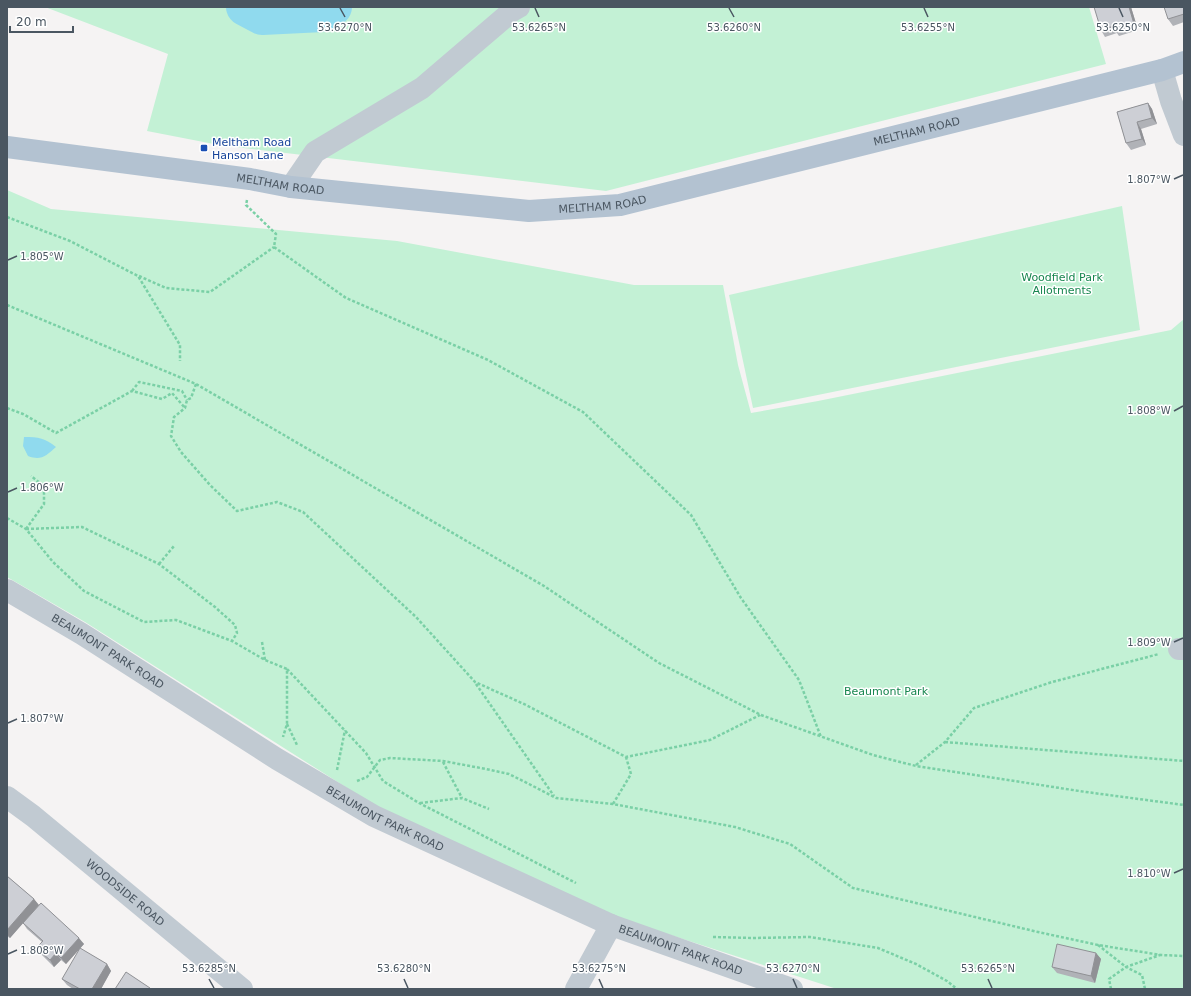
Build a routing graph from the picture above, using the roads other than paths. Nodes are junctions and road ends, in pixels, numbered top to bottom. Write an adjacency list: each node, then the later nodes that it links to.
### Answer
1 (519, 7): 6 (street)
2 (1184, 62): 3 (main road, MELTHAM ROAD)
3 (1162, 70): 4 (street); 6 (main road, MELTHAM ROAD)
4 (1184, 135)
5 (7, 146): 6 (main road, MELTHAM ROAD)
6 (291, 187)
7 (7, 590): 9 (street, BEAUMONT PARK ROAD)
8 (7, 796): 10 (street, WOODSIDE ROAD)
9 (610, 925): 11 (street); 12 (street, BEAUMONT PARK ROAD)
10 (242, 989)
11 (576, 989)
12 (792, 989)

